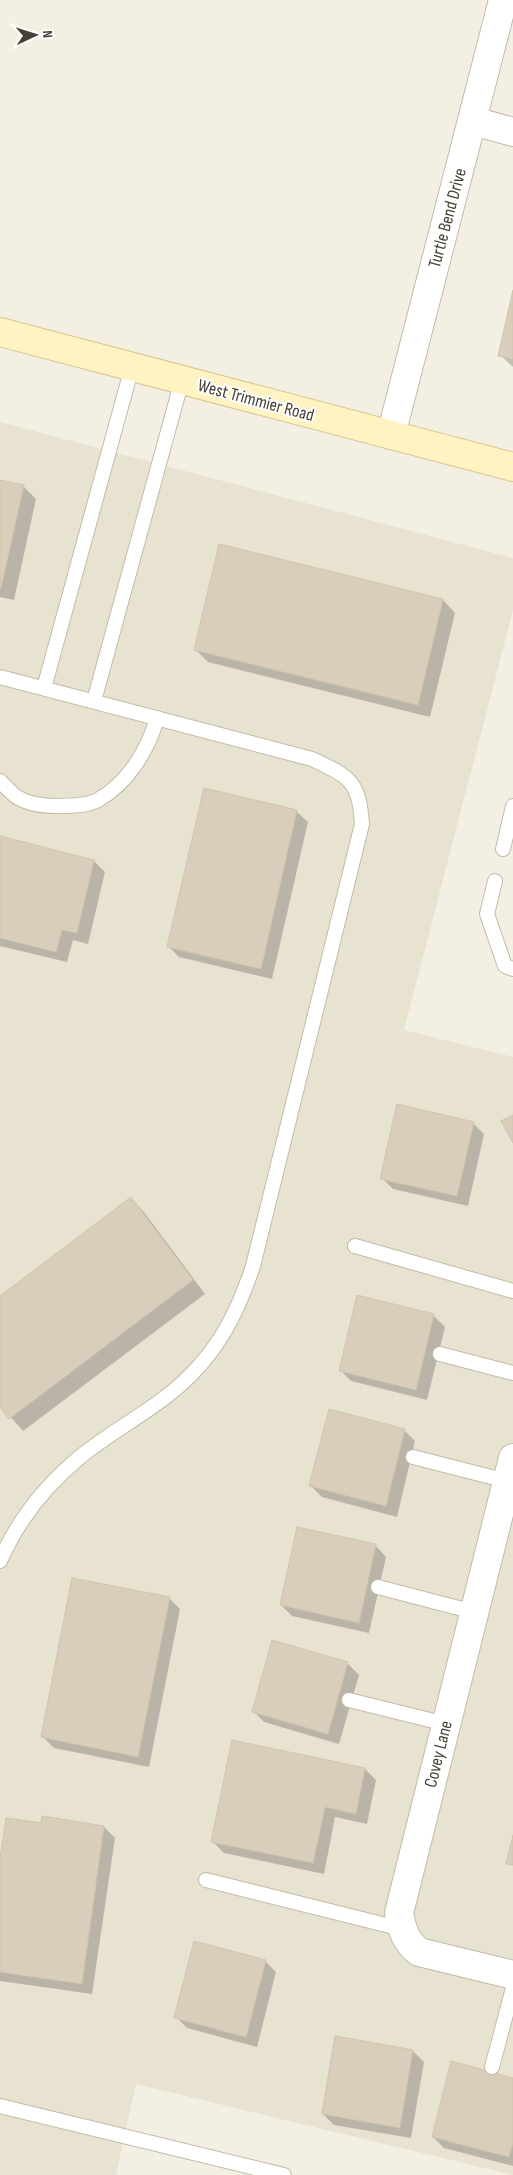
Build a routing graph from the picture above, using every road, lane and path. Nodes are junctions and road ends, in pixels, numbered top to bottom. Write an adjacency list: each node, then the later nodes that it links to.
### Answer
1 (503, 0): 2 (street, Turtle Bend Drive)
2 (472, 121): 3 (street); 7 (street, Turtle Bend Drive)
3 (513, 132)
4 (0, 332): 5 (main road, West Trimmier Road)
5 (132, 367): 6 (main road, West Trimmier Road); 10 (lane)
6 (182, 380): 7 (main road, West Trimmier Road); 11 (lane)
7 (391, 435): 8 (main road, West Trimmier Road)
8 (513, 468)
9 (0, 676): 10 (lane)
10 (44, 688): 11 (lane)
11 (94, 701): 12 (lane)
12 (157, 718): 13 (lane); 24 (lane)
13 (0, 781)
14 (513, 806): 15 (lane)
15 (503, 849)
16 (495, 881): 17 (lane)
17 (513, 969)
18 (355, 1246): 19 (lane)
19 (513, 1291)
20 (440, 1354): 21 (lane)
21 (513, 1374)
22 (413, 1457): 23 (lane)
23 (510, 1469): 26 (street, Covey Lane)
24 (0, 1561)
25 (378, 1587): 26 (lane)
26 (474, 1612): 28 (street, Covey Lane)
27 (349, 1700): 28 (lane)
28 (446, 1724): 30 (street, Covey Lane)
29 (206, 1880): 30 (lane)
30 (402, 1928): 31 (street)
31 (513, 1975)
32 (513, 1988): 33 (lane)
33 (492, 2067)
34 (0, 2106): 35 (lane)
35 (284, 2175)

